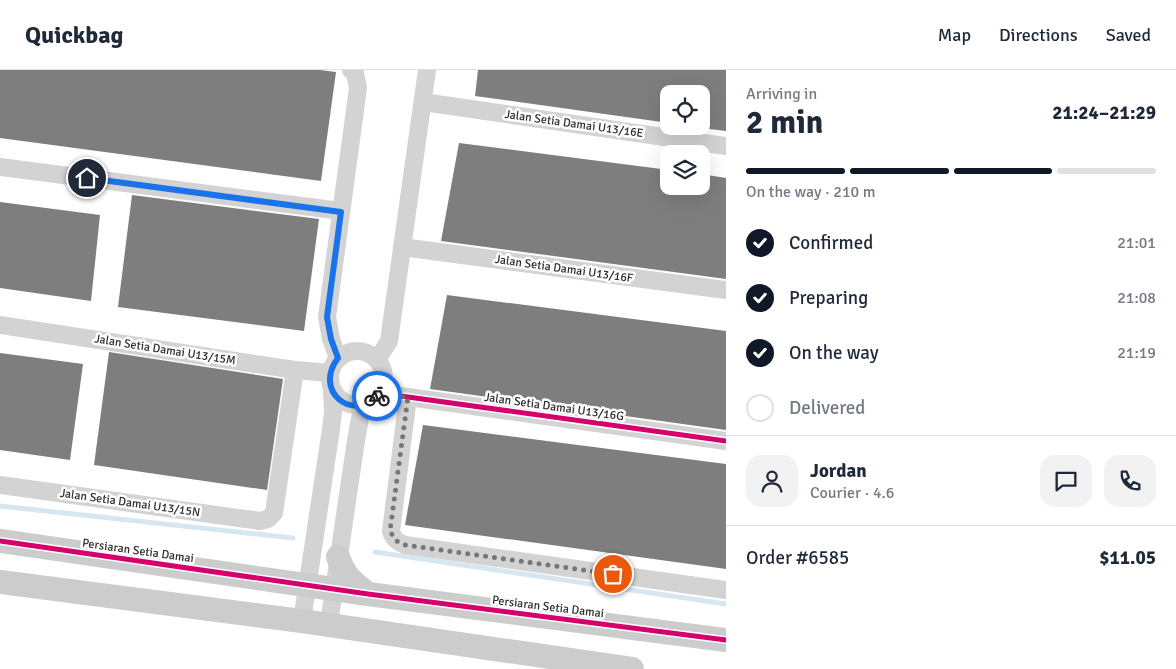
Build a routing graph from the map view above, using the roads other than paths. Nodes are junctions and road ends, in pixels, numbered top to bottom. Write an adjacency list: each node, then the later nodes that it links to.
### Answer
1 (351, 70): 6 (street)
2 (427, 70): 3 (street)
3 (422, 102): 4 (street, Jalan Setia Damai U13/16E); 7 (street)
4 (726, 146)
5 (0, 167): 6 (street)
6 (341, 212): 12 (street)
7 (402, 247): 8 (street, Jalan Setia Damai U13/16F); 10 (street)
8 (726, 290)
9 (0, 325): 11 (street, Jalan Setia Damai U13/15M)
10 (377, 360): 12 (street); 14 (street)
11 (295, 370): 12 (street, Jalan Setia Damai U13/15M); 16 (street, Jalan Setia Damai U13/15N)
12 (333, 374): 14 (street); 20 (street)
13 (408, 397): 14 (street, Jalan Setia Damai U13/16G); 15 (street, Jalan Setia Damai U13/16G); 22 (street)
14 (373, 399): 18 (street)
15 (726, 441)
16 (0, 485)
17 (0, 541): 20 (street, Persiaran Setia Damai)
18 (338, 557): 21 (street); 23 (street)
19 (0, 582): 24 (street)
20 (306, 585): 21 (street, Persiaran Setia Damai); 24 (street)
21 (333, 588): 23 (street, Persiaran Setia Damai); 25 (street)
22 (726, 590)
23 (368, 594): 26 (street, Persiaran Setia Damai)
24 (302, 621): 25 (street)
25 (328, 624): 27 (street)
26 (726, 640)
27 (632, 669)

